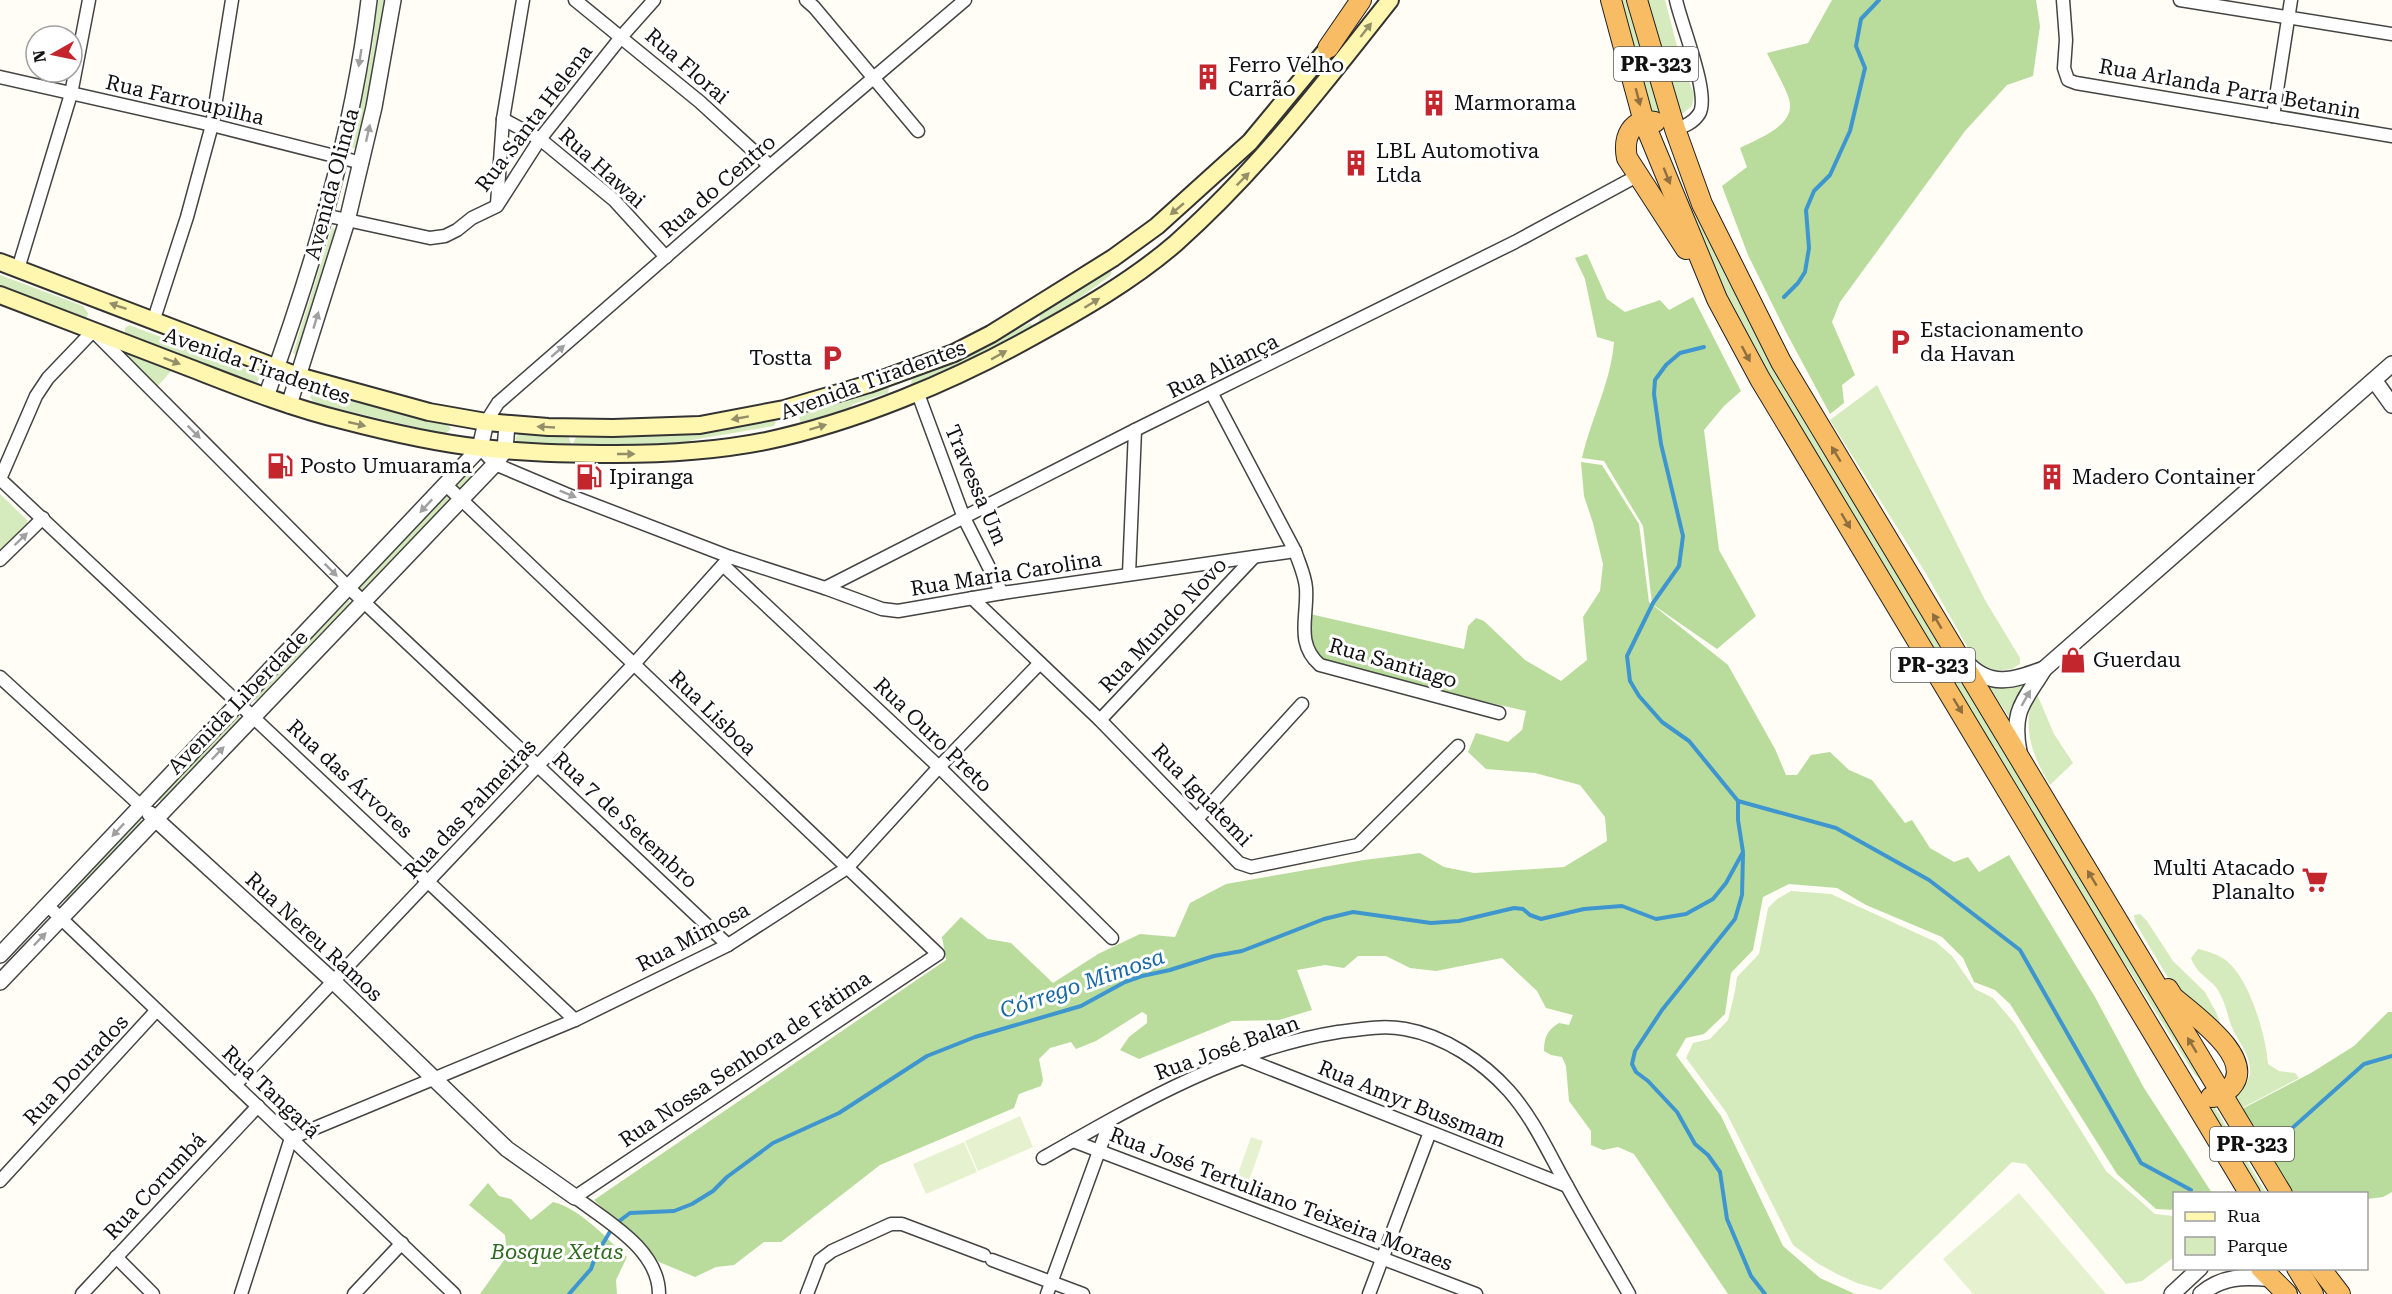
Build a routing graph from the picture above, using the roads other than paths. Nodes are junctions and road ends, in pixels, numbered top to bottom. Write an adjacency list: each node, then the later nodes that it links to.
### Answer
1 (88, 0): 25 (street)
2 (232, 0): 28 (street)
3 (369, 0): 35 (street, Avenida Olinda, one-way to 35)
4 (393, 0): 36 (street, Avenida Olinda, one-way to 4)
5 (523, 0): 27 (street)
6 (575, 0): 21 (street, Rua Florai)
7 (654, 0): 21 (street, Rua Santa Helena)
8 (806, 0): 24 (street)
9 (965, 0): 24 (street, Rua do Centro)
10 (1353, 0): 22 (highway)
11 (1361, 0): 22 (highway)
12 (1390, 0): 34 (main road, Avenida Tiradentes, one-way to 12)
13 (1611, 0): 30 (highway, PR-323, one-way to 30)
14 (1636, 0): 30 (highway, PR-323)
15 (1676, 0): 30 (street)
16 (2063, 0): 26 (street, Rua Arlanda Parra Betanin)
17 (2180, 0): 19 (street)
18 (2291, 0): 19 (street)
19 (2288, 17): 20 (street); 26 (street)
20 (2392, 34)
21 (622, 36): 33 (street, Rua Santa Helena); 37 (street, Rua Florai)
22 (1328, 48): 29 (main road, Avenida Tiradentes)
23 (0, 77): 25 (street, Rua Farroupilha)
24 (874, 79): 31 (street); 37 (street, Rua do Centro)
25 (71, 93): 28 (street, Rua Farroupilha); 44 (street)
26 (2273, 116): 32 (street, Rua Arlanda Parra Betanin)
27 (503, 119): 33 (street, Rua Hawai); 39 (street)
28 (212, 125): 35 (street, Rua Farroupilha); 48 (street)
29 (1265, 125): 34 (main road); 47 (main road, Avenida Tiradentes, one-way to 47)
30 (1660, 125): 38 (highway); 46 (highway, PR-323, one-way to 46); 84 (highway, PR-323, one-way to 30)
31 (918, 131)
32 (2392, 136)
33 (540, 139): 39 (street, Rua Santa Helena); 42 (street, Rua Hawai)
34 (1280, 139): 50 (main road, Avenida Tiradentes, one-way to 34)
35 (339, 156): 36 (street, Rua Farroupilha); 40 (street, Avenida Olinda)
36 (362, 163): 41 (street, Avenida Olinda)
37 (770, 166): 42 (street, Rua do Centro)
38 (1637, 176): 46 (highway); 57 (street, Rua Aliança)
39 (497, 206): 41 (street, Rua Santa Helena)
40 (324, 215): 41 (street, Rua Santa Helena); 52 (street, Avenida Olinda)
41 (347, 221): 54 (street, Avenida Olinda, one-way to 41)
42 (666, 258): 59 (street, Rua do Centro, one-way to 42)
43 (0, 262): 44 (main road, Avenida Tiradentes)
44 (18, 269): 48 (main road, Avenida Tiradentes, one-way to 44)
45 (0, 295): 49 (main road, Avenida Tiradentes)
46 (1717, 299): 117 (highway, PR-323, one-way to 117)
47 (1030, 311): 50 (main road); 53 (main road, Avenida Tiradentes)
48 (154, 319): 52 (main road, Avenida Tiradentes)
49 (93, 331): 58 (main road, Avenida Tiradentes, one-way to 58); 69 (street); 79 (street, one-way to 79)
50 (1042, 332): 56 (main road, Avenida Tiradentes, one-way to 50)
51 (2392, 364): 55 (street)
52 (276, 368): 54 (main road, Avenida Tiradentes); 58 (street, Avenida Olinda)
53 (894, 375): 56 (main road); 62 (main road, Avenida Tiradentes)
54 (298, 376): 60 (street, Avenida Olinda); 63 (main road, Avenida Tiradentes)
55 (2374, 380): 61 (street); 87 (street)
56 (910, 394): 66 (main road, Avenida Tiradentes, one-way to 56); 72 (street, Travessa Um)
57 (1212, 394): 65 (street, Rua Aliança); 74 (street, Rua Santiago)
58 (266, 397): 60 (main road, Avenida Tiradentes)
59 (498, 403): 63 (street, Rua do Centro); 64 (street)
60 (289, 405): 67 (main road, Avenida Tiradentes, one-way to 67)
61 (2392, 405)
62 (784, 409): 64 (main road, Avenida Tiradentes, one-way to 64); 66 (main road)
63 (486, 422): 64 (main road, Avenida Tiradentes); 67 (street)
64 (507, 424): 68 (street)
65 (1136, 430): 72 (street, Rua Aliança); 78 (street)
66 (790, 435): 68 (main road, Avenida Tiradentes, one-way to 66)
67 (480, 448): 68 (main road, Avenida Tiradentes); 70 (street, Avenida Liberdade)
68 (500, 457): 71 (street, Avenida Liberdade); 77 (street, Rua Maria Carolina, one-way to 77)
69 (0, 479): 73 (street)
70 (446, 485): 71 (street, Rua Lisboa); 79 (street, Avenida Liberdade, one-way to 79)
71 (461, 499): 83 (street, Avenida Liberdade); 86 (street, Rua Lisboa)
72 (964, 518): 80 (street, Rua Aliança); 81 (street, Travessa Um)
73 (43, 519): 76 (street, one-way to 73); 89 (street)
74 (1295, 551): 75 (street, Rua Maria Carolina); 91 (street, Rua Santiago)
75 (1254, 557): 78 (street, Rua Maria Carolina); 93 (street, Rua Mundo Novo)
76 (0, 560)
77 (727, 561): 80 (street, Rua Maria Carolina); 86 (street, Rua das Palmeiras); 98 (street, Rua Ouro Preto)
78 (1130, 574): 81 (street, Rua Maria Carolina)
79 (349, 588): 83 (street, Rua 7 de Setembro); 89 (street, Avenida Liberdade)
80 (825, 588): 82 (street, Rua Maria Carolina)
81 (1002, 593): 82 (street, Rua Maria Carolina)
82 (972, 598): 85 (street, Rua Iguatemi)
83 (363, 601): 92 (street, Avenida Liberdade); 97 (street, Rua 7 de Setembro)
84 (1954, 649): 87 (street); 96 (highway, PR-323)
85 (1040, 663): 93 (street, Rua Iguatemi); 98 (street, Rua Mimosa)
86 (633, 664): 97 (street, Rua das Palmeiras); 103 (street, Rua Lisboa)
87 (2044, 669): 96 (street, one-way to 87)
88 (0, 676): 100 (street, Rua Nereu Ramos)
89 (240, 702): 92 (street, Rua das Árvores); 95 (street, Avenida Liberdade)
90 (1302, 704): 101 (street)
91 (1499, 714)
92 (254, 716): 99 (street, Avenida Liberdade, one-way to 92); 104 (street, Rua das Árvores)
93 (1100, 720): 101 (street, Rua Iguatemi)
94 (1458, 746): 101 (street, Rua Iguatemi)
95 (188, 758): 99 (street); 100 (street, Avenida Liberdade)
96 (2021, 760): 108 (highway, PR-323, one-way to 96)
97 (538, 765): 104 (street, Rua das Palmeiras); 109 (street, Rua 7 de Setembro)
98 (939, 767): 103 (street, Rua Mimosa); 107 (street, Rua Ouro Preto)
99 (201, 771): 102 (street, Avenida Liberdade)
100 (141, 806): 102 (street, Rua Nereu Ramos); 105 (street, Avenida Liberdade, one-way to 105)
101 (1198, 818)
102 (156, 819): 106 (street, Avenida Liberdade); 112 (street, Rua Nereu Ramos)
103 (847, 868): 109 (street, Rua Mimosa); 110 (street, Rua Lisboa)
104 (429, 881): 112 (street, Rua das Palmeiras); 115 (street, Rua das Árvores)
105 (48, 906): 106 (street, Rua Tangará); 111 (street, Avenida Liberdade)
106 (60, 919): 113 (street, Avenida Liberdade, one-way to 106); 114 (street, Rua Tangará)
107 (1112, 938)
108 (2128, 938): 120 (highway, PR-323, one-way to 108); 120 (highway)
109 (728, 945): 115 (street, Rua Mimosa)
110 (938, 954): 134 (street, Rua Nossa Senhora de Fátima)
111 (0, 955)
112 (333, 981): 118 (street, Rua Nereu Ramos); 119 (street, Rua das Palmeiras)
113 (0, 982)
114 (156, 1011): 119 (street, Rua Tangará); 129 (street, Rua Dourados)
115 (575, 1020): 118 (street, Rua Mimosa)
116 (1243, 1058): 122 (street, Rua José Balan); 124 (street, Rua Amyr Bussmam); 130 (street, Rua José Balan)
117 (2171, 1059): 120 (highway); 123 (highway, PR-323)
118 (434, 1079): 125 (street, Rua Mimosa); 134 (street, Rua Nereu Ramos)
119 (235, 1085): 121 (street, Rua Tangará)
120 (2222, 1095): 133 (highway, PR-323)
121 (258, 1106): 125 (street, Rua Tangará); 136 (street, Rua Corumbá)
122 (1110, 1120): 126 (street, Rua José Balan); 127 (street)
123 (2212, 1131): 131 (street); 132 (highway, PR-323)
124 (1430, 1132): 130 (street, Rua Amyr Bussmam); 137 (street)
125 (291, 1138): 135 (street, Rua Tangará); 146 (street)
126 (1073, 1141): 127 (street, Rua José Tertuliano Teixeira Moraes); 128 (street, Rua José Balan)
127 (1100, 1151): 137 (street, Rua José Tertuliano Teixeira Moraes); 143 (street)
128 (1043, 1158)
129 (0, 1181)
130 (1567, 1186): 154 (street, Rua José Balan)
131 (2240, 1192)
132 (2249, 1192)
133 (2281, 1192)
134 (575, 1197): 149 (street, Rua Nereu Ramos)
135 (402, 1243): 147 (street); 148 (street, Rua Tangará)
136 (116, 1257): 144 (street, Rua Corumbá); 145 (street)
137 (1382, 1258): 152 (street); 153 (street, Rua José Tertuliano Teixeira Moraes)
138 (2199, 1270): 155 (street)
139 (2298, 1270): 158 (highway)
140 (2321, 1270): 159 (highway)
141 (2329, 1270): 159 (highway)
142 (2266, 1274): 156 (street); 157 (highway)
143 (1049, 1288): 150 (street); 151 (street)
144 (82, 1294)
145 (153, 1294)
146 (241, 1294)
147 (354, 1294)
148 (454, 1294)
149 (659, 1294)
150 (807, 1294)
151 (1083, 1294)
152 (1369, 1294)
153 (1476, 1294)
154 (1629, 1294)
155 (2172, 1294)
156 (2200, 1294)
157 (2288, 1294)
158 (2313, 1294)
159 (2342, 1294)

